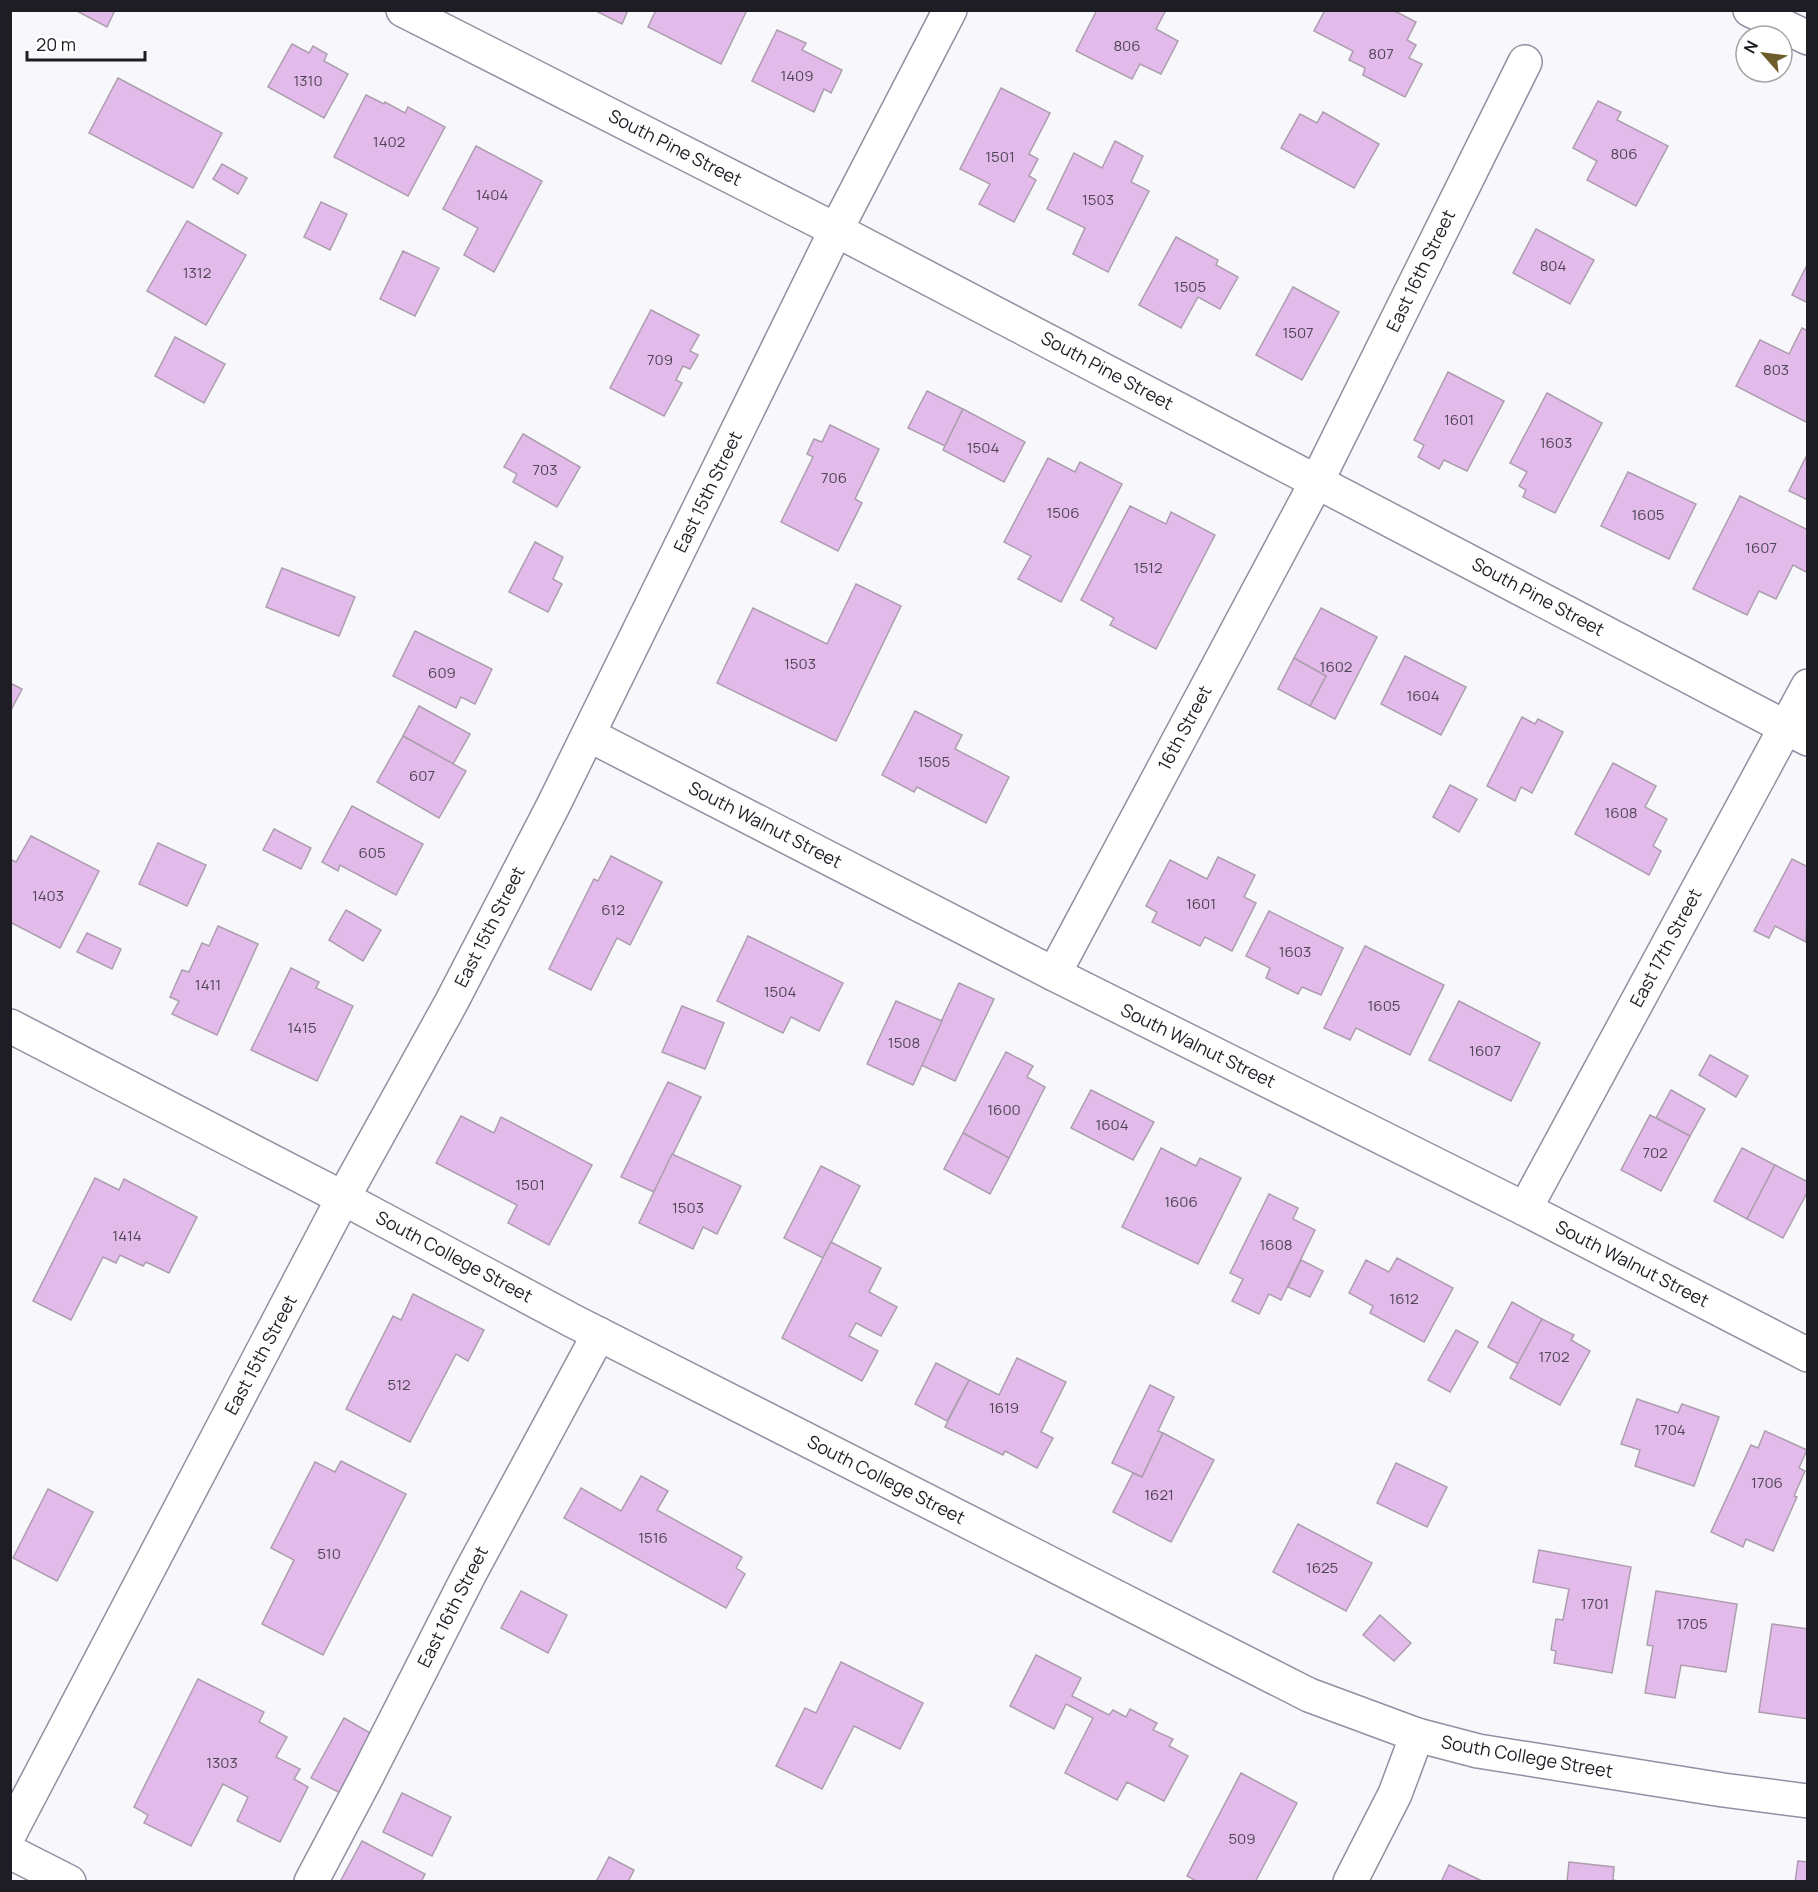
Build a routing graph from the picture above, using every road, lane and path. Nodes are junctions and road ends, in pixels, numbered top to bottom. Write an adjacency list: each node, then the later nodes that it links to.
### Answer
1 (403, 10): 6 (street, South Pine Street)
2 (950, 10): 6 (street, East 15th Street)
3 (1750, 10): 4 (street)
4 (1808, 38)
5 (1526, 62): 7 (street, East 16th Street)
6 (836, 230): 7 (street, South Pine Street); 10 (street, East 15th Street)
7 (1317, 481): 9 (street, South Pine Street); 11 (street, 16th Street)
8 (1808, 686): 9 (street, East 17th Street)
9 (1796, 734): 14 (street, East 17th Street)
10 (589, 735): 11 (street, South Walnut Street); 13 (street, East 15th Street)
11 (1054, 974): 14 (street, South Walnut Street)
12 (10, 1026): 13 (street, South College Street)
13 (343, 1198): 15 (street, South College Street); 19 (street, East 15th Street)
14 (1525, 1209): 16 (street, South Walnut Street)
15 (599, 1334): 17 (street, South College Street); 22 (street, East 16th Street)
16 (1808, 1355)
17 (1417, 1735): 18 (street, South College Street); 23 (street)
18 (1808, 1801)
19 (10, 1833)
20 (10, 1852): 21 (street)
21 (69, 1881)
22 (311, 1881)
23 (1350, 1881)

